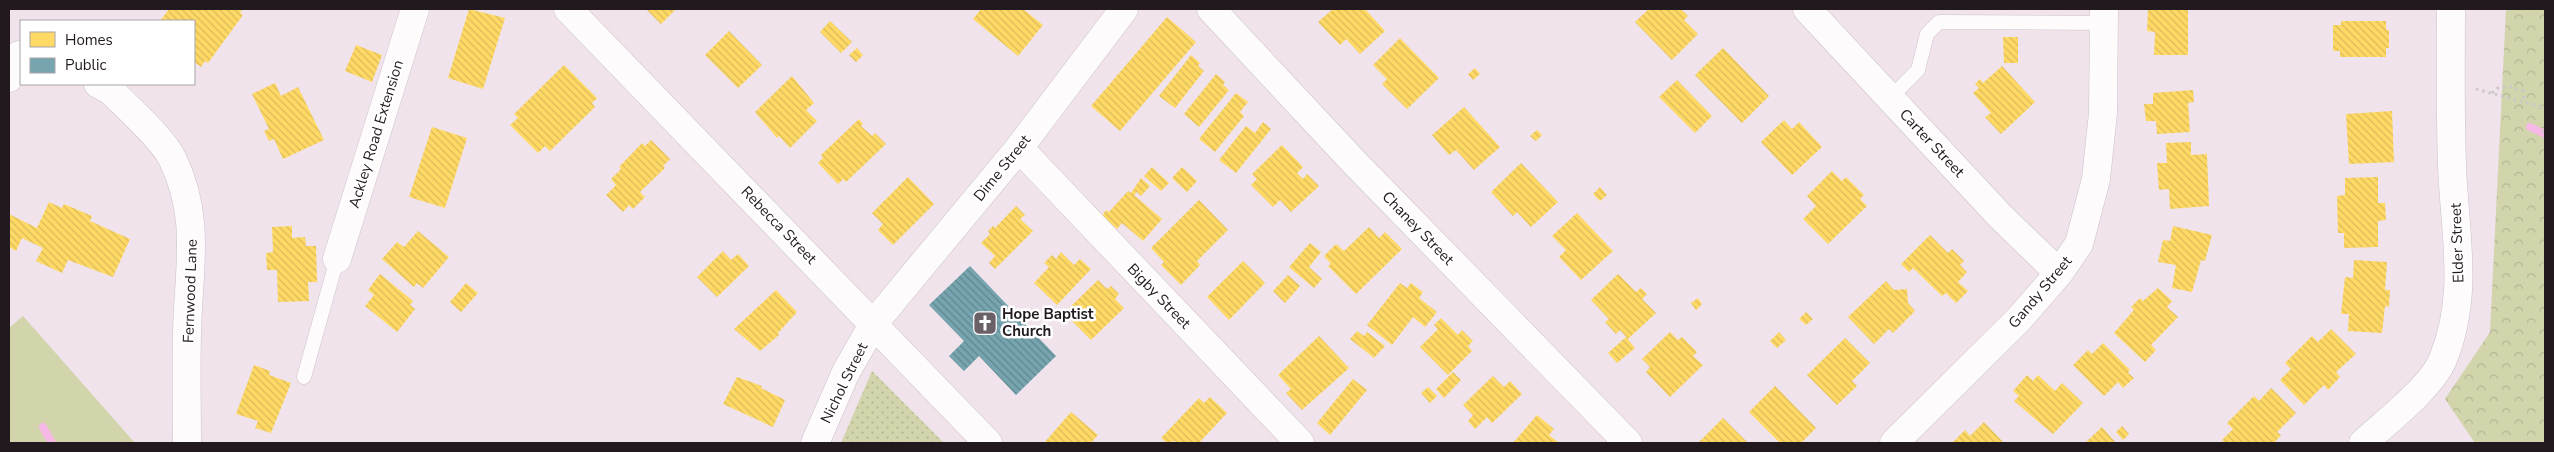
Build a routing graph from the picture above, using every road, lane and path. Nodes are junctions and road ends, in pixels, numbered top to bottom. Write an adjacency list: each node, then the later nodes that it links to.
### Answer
1 (415, 9): 17 (street, Ackley Road Extension)
2 (568, 9): 19 (street, Rebecca Street)
3 (1211, 9): 25 (street, Chaney Street)
4 (1807, 9): 11 (street, Carter Street)
5 (2451, 9): 8 (street, Elder Street)
6 (1119, 11): 16 (street, Dime Street)
7 (2104, 16): 11 (lane); 18 (street, Gandy Street)
8 (2452, 84): 10 (path); 27 (street, Elder Street)
9 (100, 85): 21 (street, Fernwood Lane)
10 (2492, 93): 12 (path); 12 (path)
11 (1890, 98): 18 (street, Carter Street)
12 (2525, 101): 13 (path)
13 (2545, 108)
14 (2545, 124): 15 (path)
15 (2545, 141)
16 (1019, 148): 19 (street, Dime Street); 24 (street, Bigby Street)
17 (338, 259): 20 (lane)
18 (2059, 273): 26 (street, Gandy Street)
19 (874, 323): 22 (street, Nichol Street); 23 (street, Rebecca Street)
20 (304, 377)
21 (187, 443)
22 (815, 443)
23 (988, 443)
24 (1300, 443)
25 (1628, 443)
26 (1894, 443)
27 (2363, 443)

